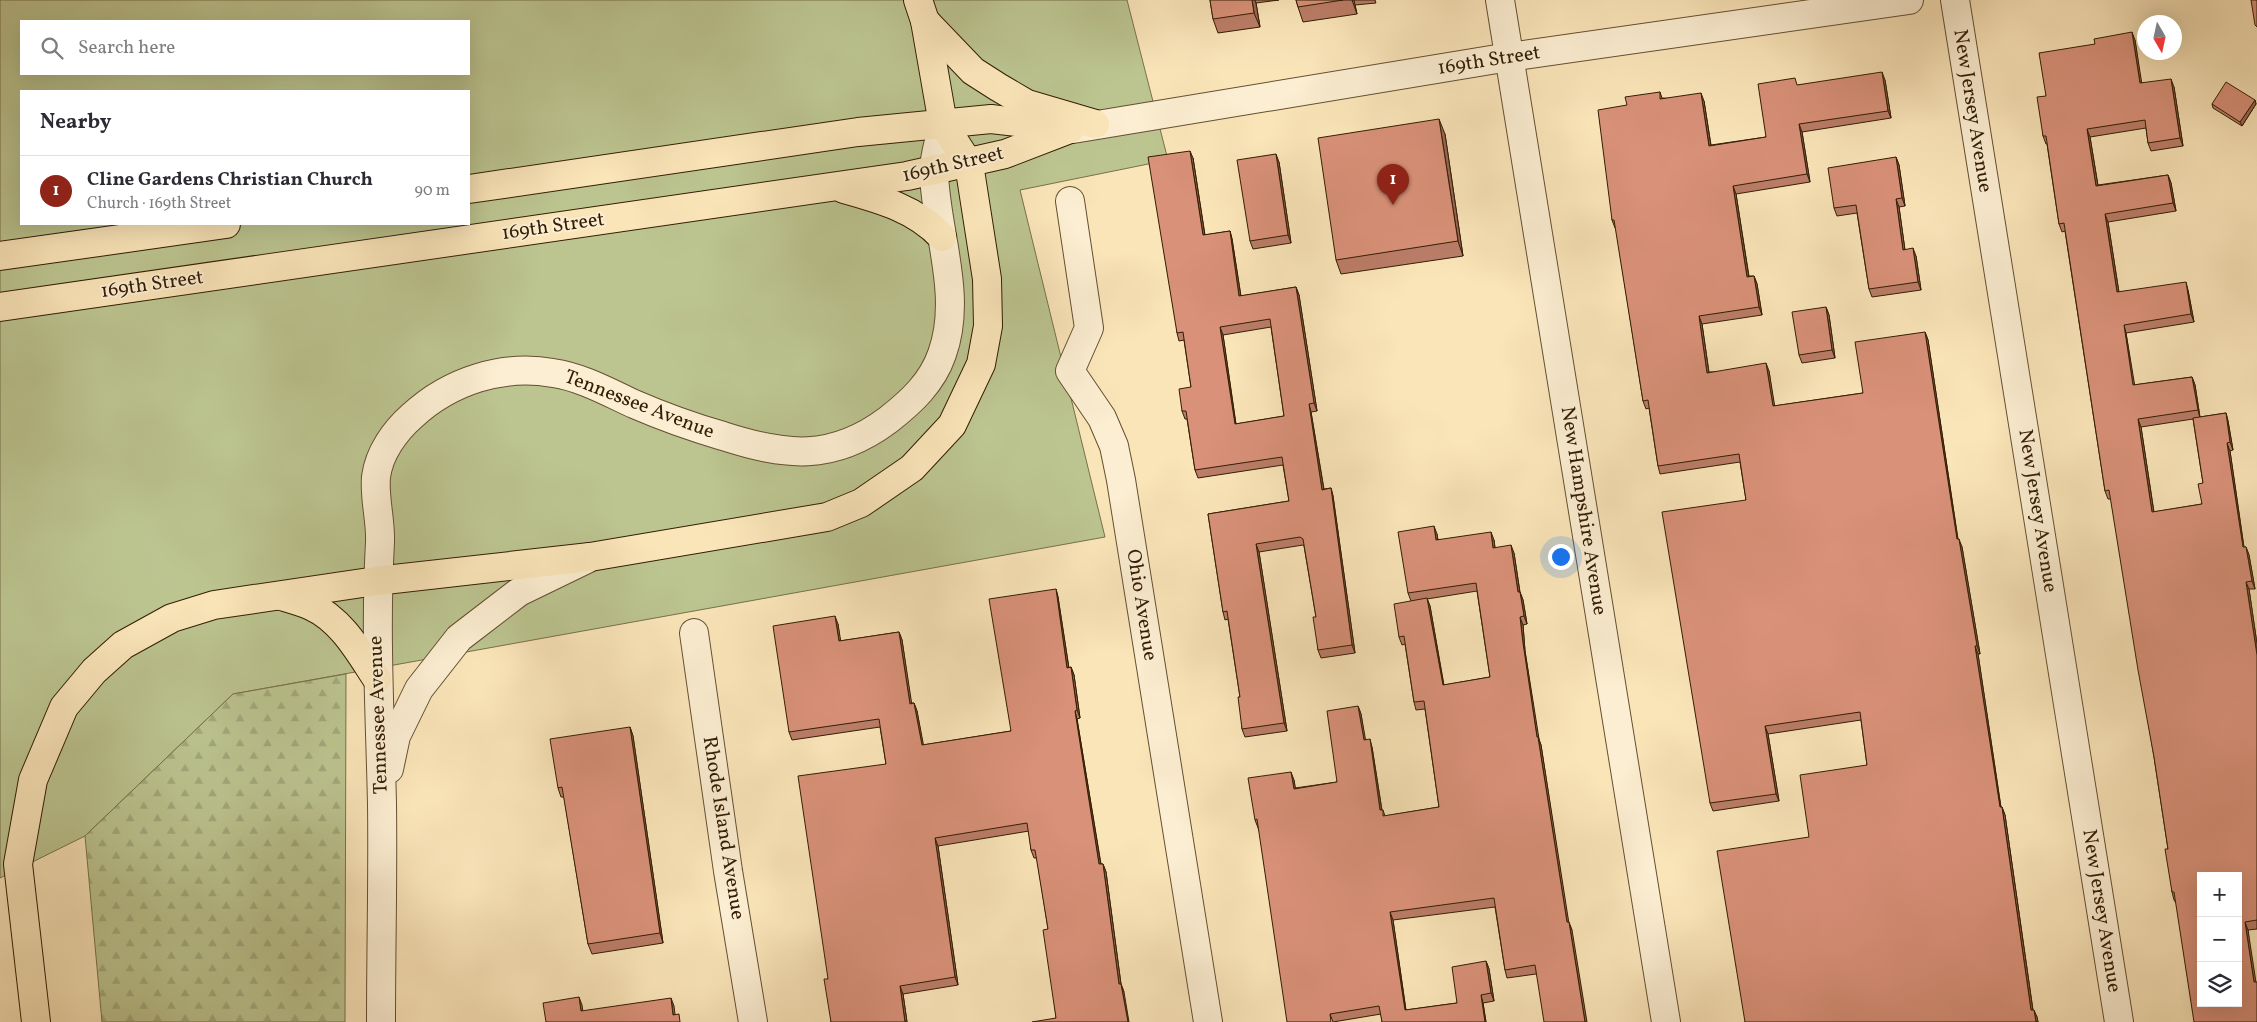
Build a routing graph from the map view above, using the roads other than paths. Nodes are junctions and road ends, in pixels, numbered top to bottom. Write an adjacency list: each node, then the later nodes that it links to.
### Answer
1 (1500, 0): 5 (street, New Hampshire Avenue)
2 (1909, 0): 5 (street, 169th Street)
3 (1955, 0): 28 (street, New Jersey Avenue)
4 (922, 10): 6 (main road); 7 (main road)
5 (1509, 58): 7 (street, 169th Street); 27 (street, New Hampshire Avenue)
6 (943, 124): 7 (main road, 169th Street); 8 (main road); 9 (street, Tennessee Avenue); 11 (main road, 169th Street)
7 (1083, 126): 8 (main road, 169th Street)
8 (968, 164): 9 (main road, 169th Street); 17 (main road, Tennessee Avenue)
9 (934, 171): 10 (main road, 169th Street); 14 (street, Tennessee Avenue)
10 (833, 186): 14 (main road); 16 (main road, 169th Street)
11 (470, 188)
12 (1070, 202): 26 (street, Ohio Avenue)
13 (219, 225): 15 (main road)
14 (942, 237): 18 (street, Tennessee Avenue)
15 (0, 256)
16 (0, 307)
17 (590, 558): 18 (main road); 22 (street, Tennessee Avenue)
18 (376, 581): 19 (main road); 21 (street, Tennessee Avenue)
19 (275, 594): 21 (main road); 23 (main road)
20 (694, 634): 25 (street, Rhode Island Avenue)
21 (377, 678): 22 (street, Tennessee Avenue)
22 (382, 804): 24 (street, Tennessee Avenue)
23 (36, 1022)
24 (381, 1022)
25 (753, 1022)
26 (1208, 1022)
27 (1666, 1022)
28 (2119, 1022)

